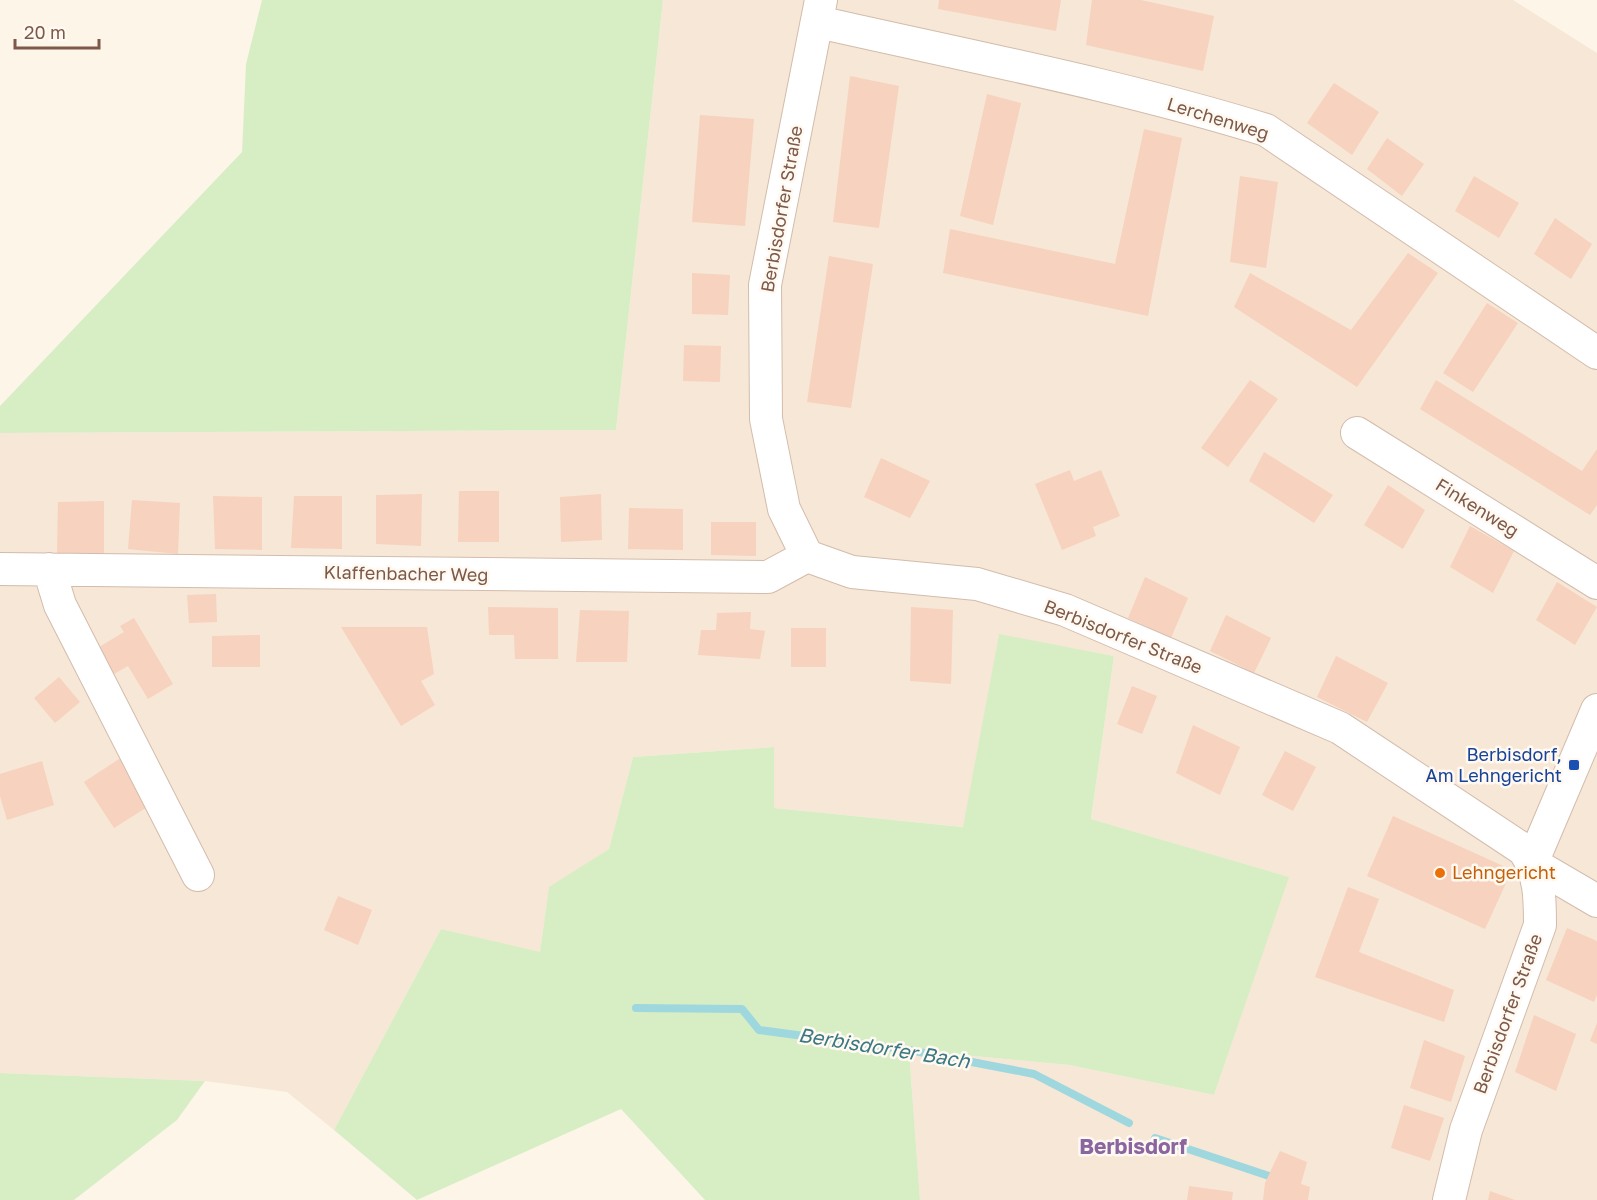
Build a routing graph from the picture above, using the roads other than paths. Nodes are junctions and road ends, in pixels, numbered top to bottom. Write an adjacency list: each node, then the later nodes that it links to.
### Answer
1 (820, 11): 2 (street, Lerchenweg); 4 (street, Berbisdorfer Straße)
2 (1597, 353)
3 (1357, 433): 7 (street, Finkenweg)
4 (807, 556): 6 (street, Klaffenbacher Weg); 9 (street, Berbisdorfer Straße)
5 (0, 569): 6 (street, Klaffenbacher Weg)
6 (49, 569): 10 (street)
7 (1597, 583)
8 (1597, 710): 9 (street)
9 (1532, 863): 11 (street); 12 (street, Berbisdorfer Straße)
10 (198, 875)
11 (1597, 901)
12 (1449, 1200)

